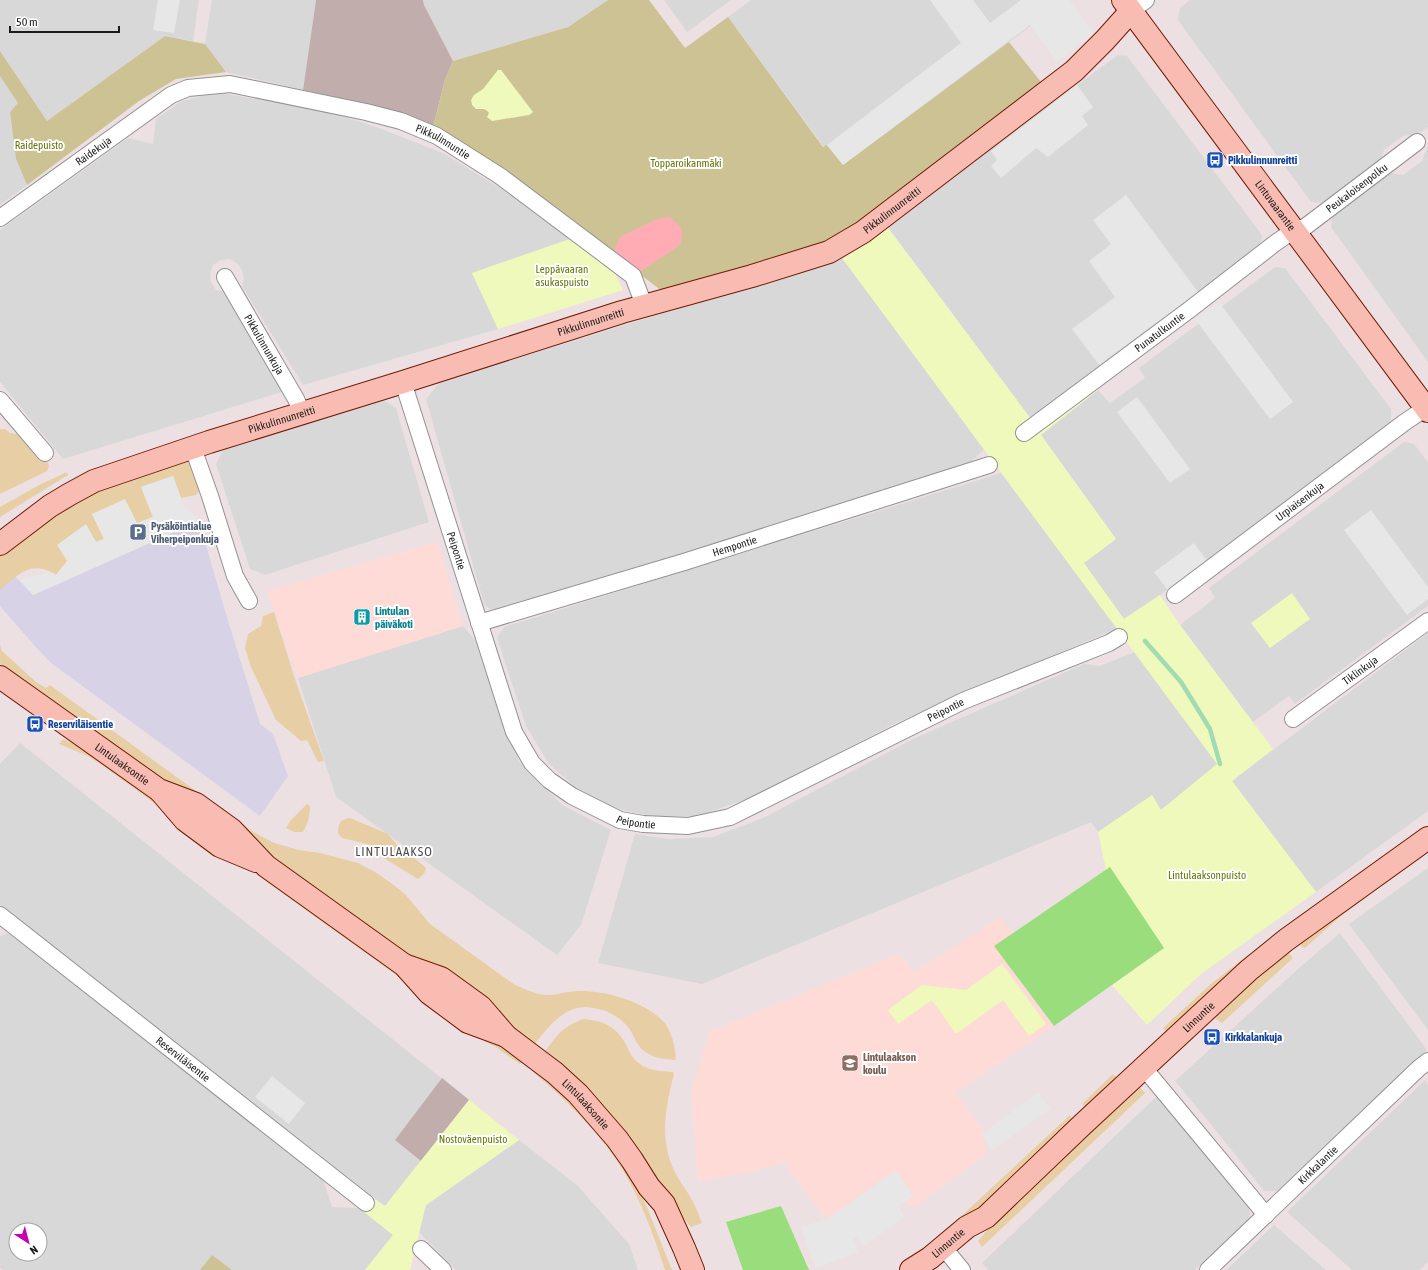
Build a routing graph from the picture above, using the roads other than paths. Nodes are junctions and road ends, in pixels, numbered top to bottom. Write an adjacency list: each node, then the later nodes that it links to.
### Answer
1 (1133, 4): 5 (street, Lintuvaarantie); 7 (street, Pikkulinnunreitti)
2 (188, 88): 4 (street, Raidekuja); 7 (street, Pikkulinnuntie)
3 (1417, 142): 5 (street, Peukaloisenpolku)
4 (0, 218)
5 (1294, 230): 10 (street, Lintuvaarantie); 12 (street, Punatulkuntie)
6 (225, 277): 11 (street, Pikkulinnunkuja)
7 (644, 305): 8 (street, Pikkulinnunreitti)
8 (403, 382): 11 (street, Pikkulinnunreitti); 20 (street, Peipontie)
9 (0, 400): 14 (street)
10 (1427, 410): 17 (street, Urpiaisenkuja)
11 (302, 413): 13 (street, Pikkulinnunreitti)
12 (1024, 433)
13 (193, 448): 16 (street, Pikkulinnunreitti); 18 (street)
14 (45, 453)
15 (988, 465): 20 (street, Hempontie)
16 (0, 544)
17 (1174, 595)
18 (249, 601)
19 (1428, 621): 23 (street, Tiklinkuja)
20 (479, 624): 21 (street, Peipontie)
21 (1119, 637)
22 (2, 677): 28 (street, Lintulaaksontie)
23 (1293, 719)
24 (1428, 838): 27 (street, Linnuntie)
25 (0, 915): 29 (street, Reserviläisentie)
26 (1428, 1061): 30 (street, Kirkkalantie)
27 (1144, 1068): 30 (street); 32 (street, Linnuntie)
28 (649, 1187): 34 (street, Lintulaaksontie); 35 (street, Lintulaaksontie)
29 (366, 1202)
30 (1266, 1215): 37 (street, Kirkkalantie)
31 (421, 1249): 33 (street)
32 (949, 1262): 36 (street, Linnuntie)
33 (443, 1270)
34 (676, 1270)
35 (693, 1270)
36 (911, 1270)
37 (1208, 1270)

